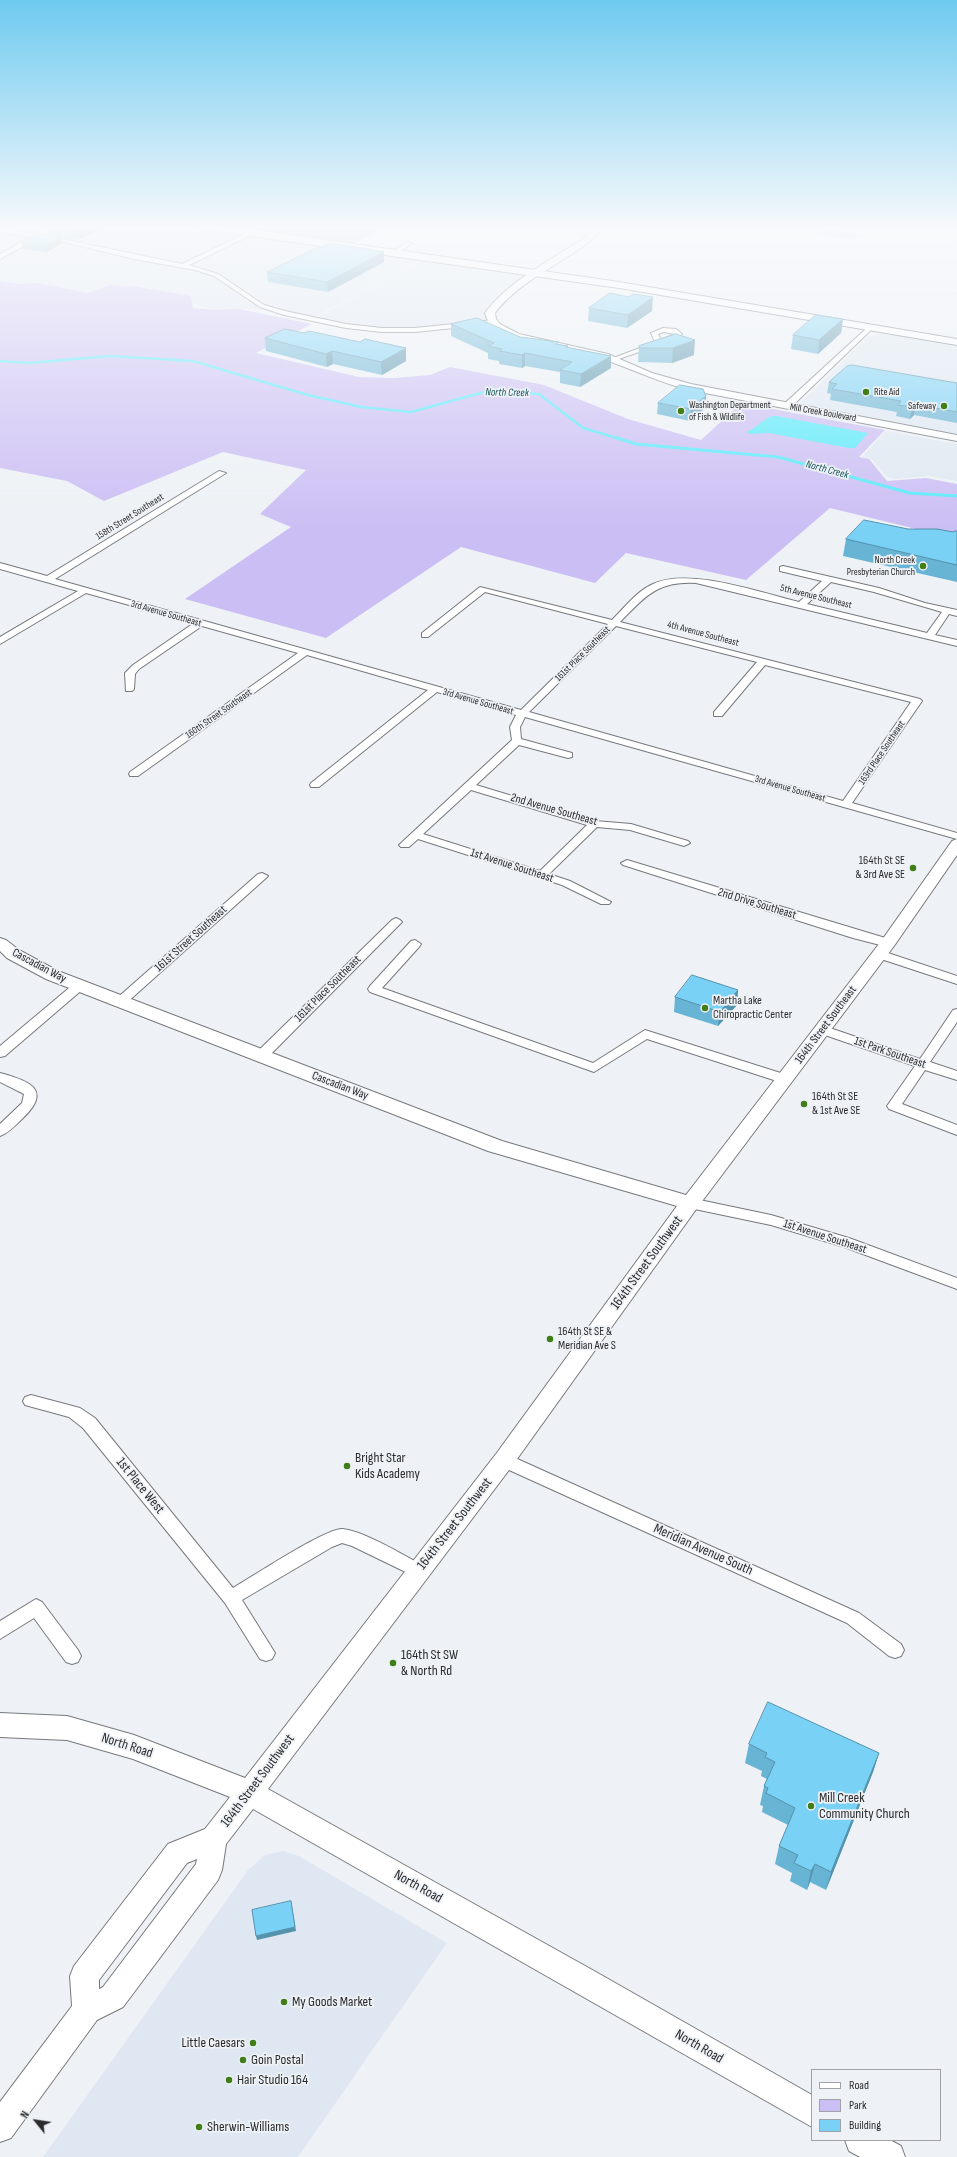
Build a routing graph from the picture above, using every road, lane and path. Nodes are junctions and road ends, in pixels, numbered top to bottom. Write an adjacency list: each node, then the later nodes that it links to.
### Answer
1 (871, 326): 11 (street)
2 (352, 327): 3 (street)
3 (448, 327)
4 (500, 327): 10 (street, Mill Creek Boulevard)
5 (875, 327): 7 (main road)
6 (875, 327): 8 (main road)
7 (957, 338)
8 (957, 342)
9 (659, 343): 10 (street)
10 (614, 359): 11 (street, Mill Creek Boulevard)
11 (787, 406): 12 (street, Mill Creek Boulevard)
12 (957, 438)
13 (222, 473): 16 (street, 158th Street Southeast)
14 (0, 566): 16 (street, 3rd Avenue Southeast)
15 (783, 569): 18 (street)
16 (49, 579): 19 (street, 3rd Avenue Southeast)
17 (669, 580): 20 (street, 5th Avenue Southeast); 23 (street, 161st Place Southeast)
18 (828, 580): 20 (street); 21 (street)
19 (85, 590): 24 (street, 3rd Avenue Southeast); 27 (street)
20 (801, 605): 26 (street, 5th Avenue Southeast)
21 (947, 611): 22 (street); 26 (street)
22 (957, 613)
23 (615, 622): 25 (street, 4th Avenue Southeast); 30 (street, 4th Avenue Southeast); 34 (street, 161st Place Southeast)
24 (199, 624): 29 (street, 3rd Avenue Southeast); 31 (street)
25 (425, 635)
26 (929, 636): 28 (street, 5th Avenue Southeast)
27 (0, 641)
28 (957, 643)
29 (304, 654): 32 (street, 3rd Avenue Southeast); 38 (street, 160th Street Southeast)
30 (763, 661): 33 (street, 4th Avenue Southeast); 35 (street)
31 (129, 689)
32 (434, 690): 34 (street, 3rd Avenue Southeast); 39 (street)
33 (917, 701): 41 (street, 163rd Place Southeast)
34 (522, 714): 36 (street, 161st Place Southeast); 41 (street, 3rd Avenue Southeast)
35 (718, 714)
36 (517, 741): 37 (street); 40 (street)
37 (568, 755)
38 (134, 774)
39 (315, 785)
40 (470, 786): 42 (street, 2nd Avenue Southeast); 43 (street)
41 (846, 804): 44 (street, 3rd Avenue Southeast)
42 (594, 824): 45 (street, 2nd Avenue Southeast); 49 (street)
43 (416, 835): 47 (street); 49 (street, 1st Avenue Southeast)
44 (957, 836)
45 (684, 843)
46 (957, 844): 55 (street, 164th Street Southeast)
47 (406, 845)
48 (626, 863): 55 (street, 2nd Drive Southeast)
49 (542, 875): 51 (street, 1st Avenue Southeast)
50 (262, 876): 58 (street, 161st Street Southeast)
51 (606, 902)
52 (396, 922): 63 (street, 161st Place Southeast)
53 (0, 943): 57 (street, Cascadian Way)
54 (415, 944): 67 (street)
55 (884, 948): 56 (street, 2nd Drive Southeast); 61 (street, 164th Street Southeast)
56 (957, 980)
57 (79, 986): 58 (street, Cascadian Way); 62 (street)
58 (120, 1002): 63 (street, Cascadian Way)
59 (957, 1013): 60 (street)
60 (953, 1026): 64 (street)
61 (823, 1030): 64 (street, 1st Park Southeast); 67 (street, 164th Street Southeast)
62 (0, 1053)
63 (261, 1056): 70 (street, Cascadian Way)
64 (922, 1064): 65 (street, 1st Park Southeast); 68 (street)
65 (957, 1076)
66 (0, 1077): 69 (street)
67 (786, 1079): 70 (street, 164th Street Southeast)
68 (957, 1130)
69 (0, 1131)
70 (690, 1203): 71 (street, 1st Avenue Southeast); 73 (street, 164th Street Southwest)
71 (957, 1284)
72 (31, 1401): 75 (street, 1st Place West)
73 (504, 1460): 74 (street, 164th Street Southwest); 77 (street, Meridian Avenue South)
74 (418, 1571): 75 (street); 81 (street, 164th Street Southwest)
75 (231, 1598): 78 (street, 1st Place West)
76 (0, 1631): 79 (street)
77 (895, 1650)
78 (266, 1653)
79 (72, 1656)
80 (0, 1725): 81 (street, North Road)
81 (248, 1792): 82 (street, 164th Street Southwest); 84 (street, North Road)
82 (214, 1839): 83 (street, 164th Street Southwest); 83 (street, 164th Street Southwest)
83 (87, 2010): 85 (street, 164th Street Southwest)
84 (811, 2111)
85 (0, 2127)
86 (862, 2141): 87 (street)
87 (890, 2157)

